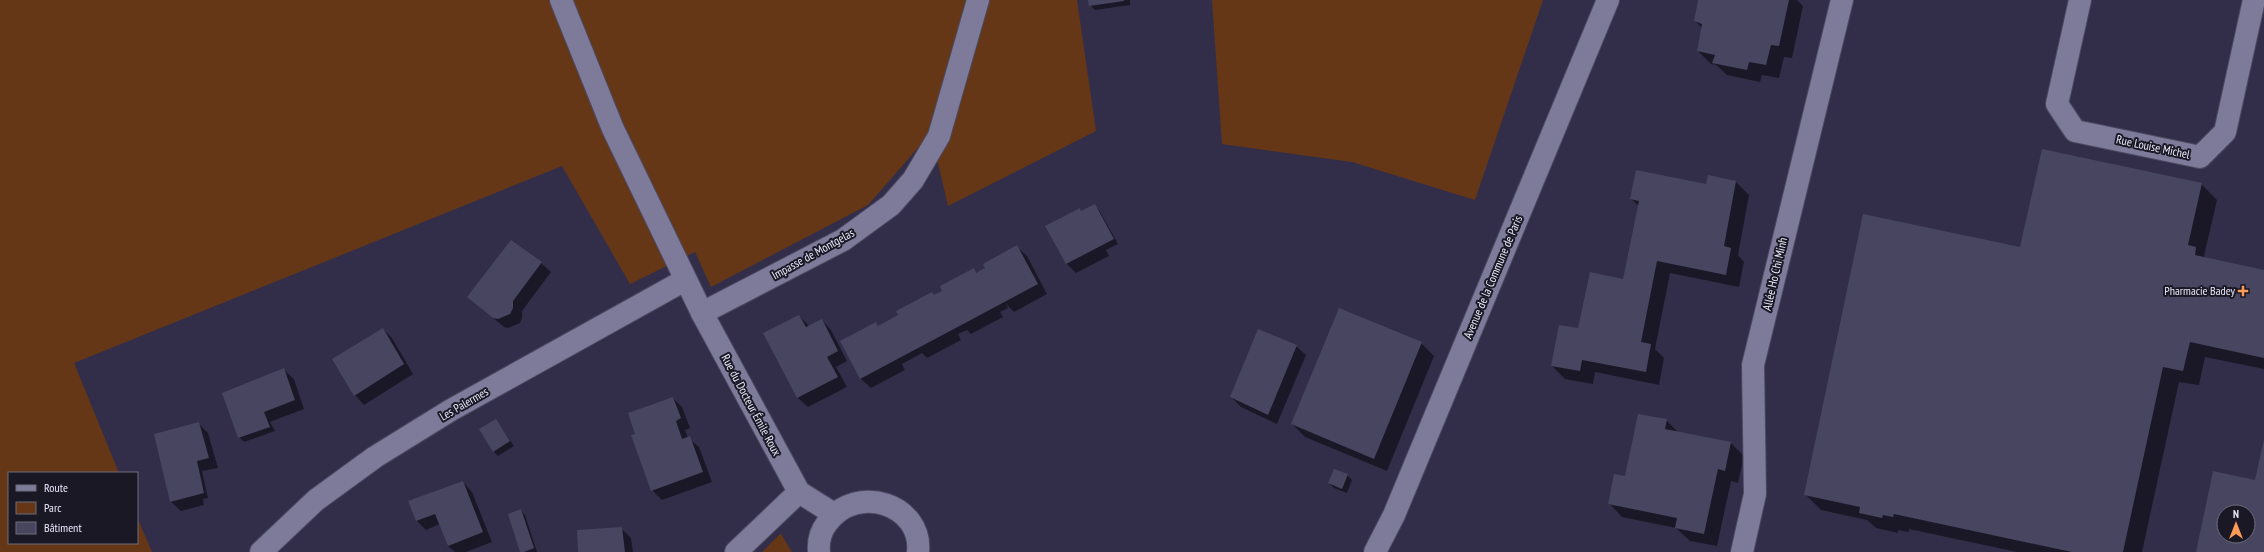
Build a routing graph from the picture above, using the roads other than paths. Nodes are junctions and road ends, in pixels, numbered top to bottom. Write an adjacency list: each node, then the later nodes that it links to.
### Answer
1 (561, 0): 7 (street, Rue du Docteur Émile Roux)
2 (978, 0): 8 (street, Impasse de Montgelas)
3 (1608, 0): 15 (street, Avenue de la Commune de Paris)
4 (1842, 0): 16 (street, Allée Ho Chi Minh)
5 (2080, 0): 6 (street, Rue Louise Michel)
6 (2254, 0)
7 (685, 280): 8 (street, Rue du Docteur Émile Roux); 11 (street, Les Palermes)
8 (702, 313): 9 (street, Rue du Docteur Émile Roux)
9 (799, 492): 10 (street, Rue du Docteur Émile Roux); 12 (street)
10 (834, 514): 13 (street); 14 (street)
11 (261, 552)
12 (736, 552)
13 (819, 552)
14 (918, 552)
15 (1375, 552)
16 (1742, 552)

